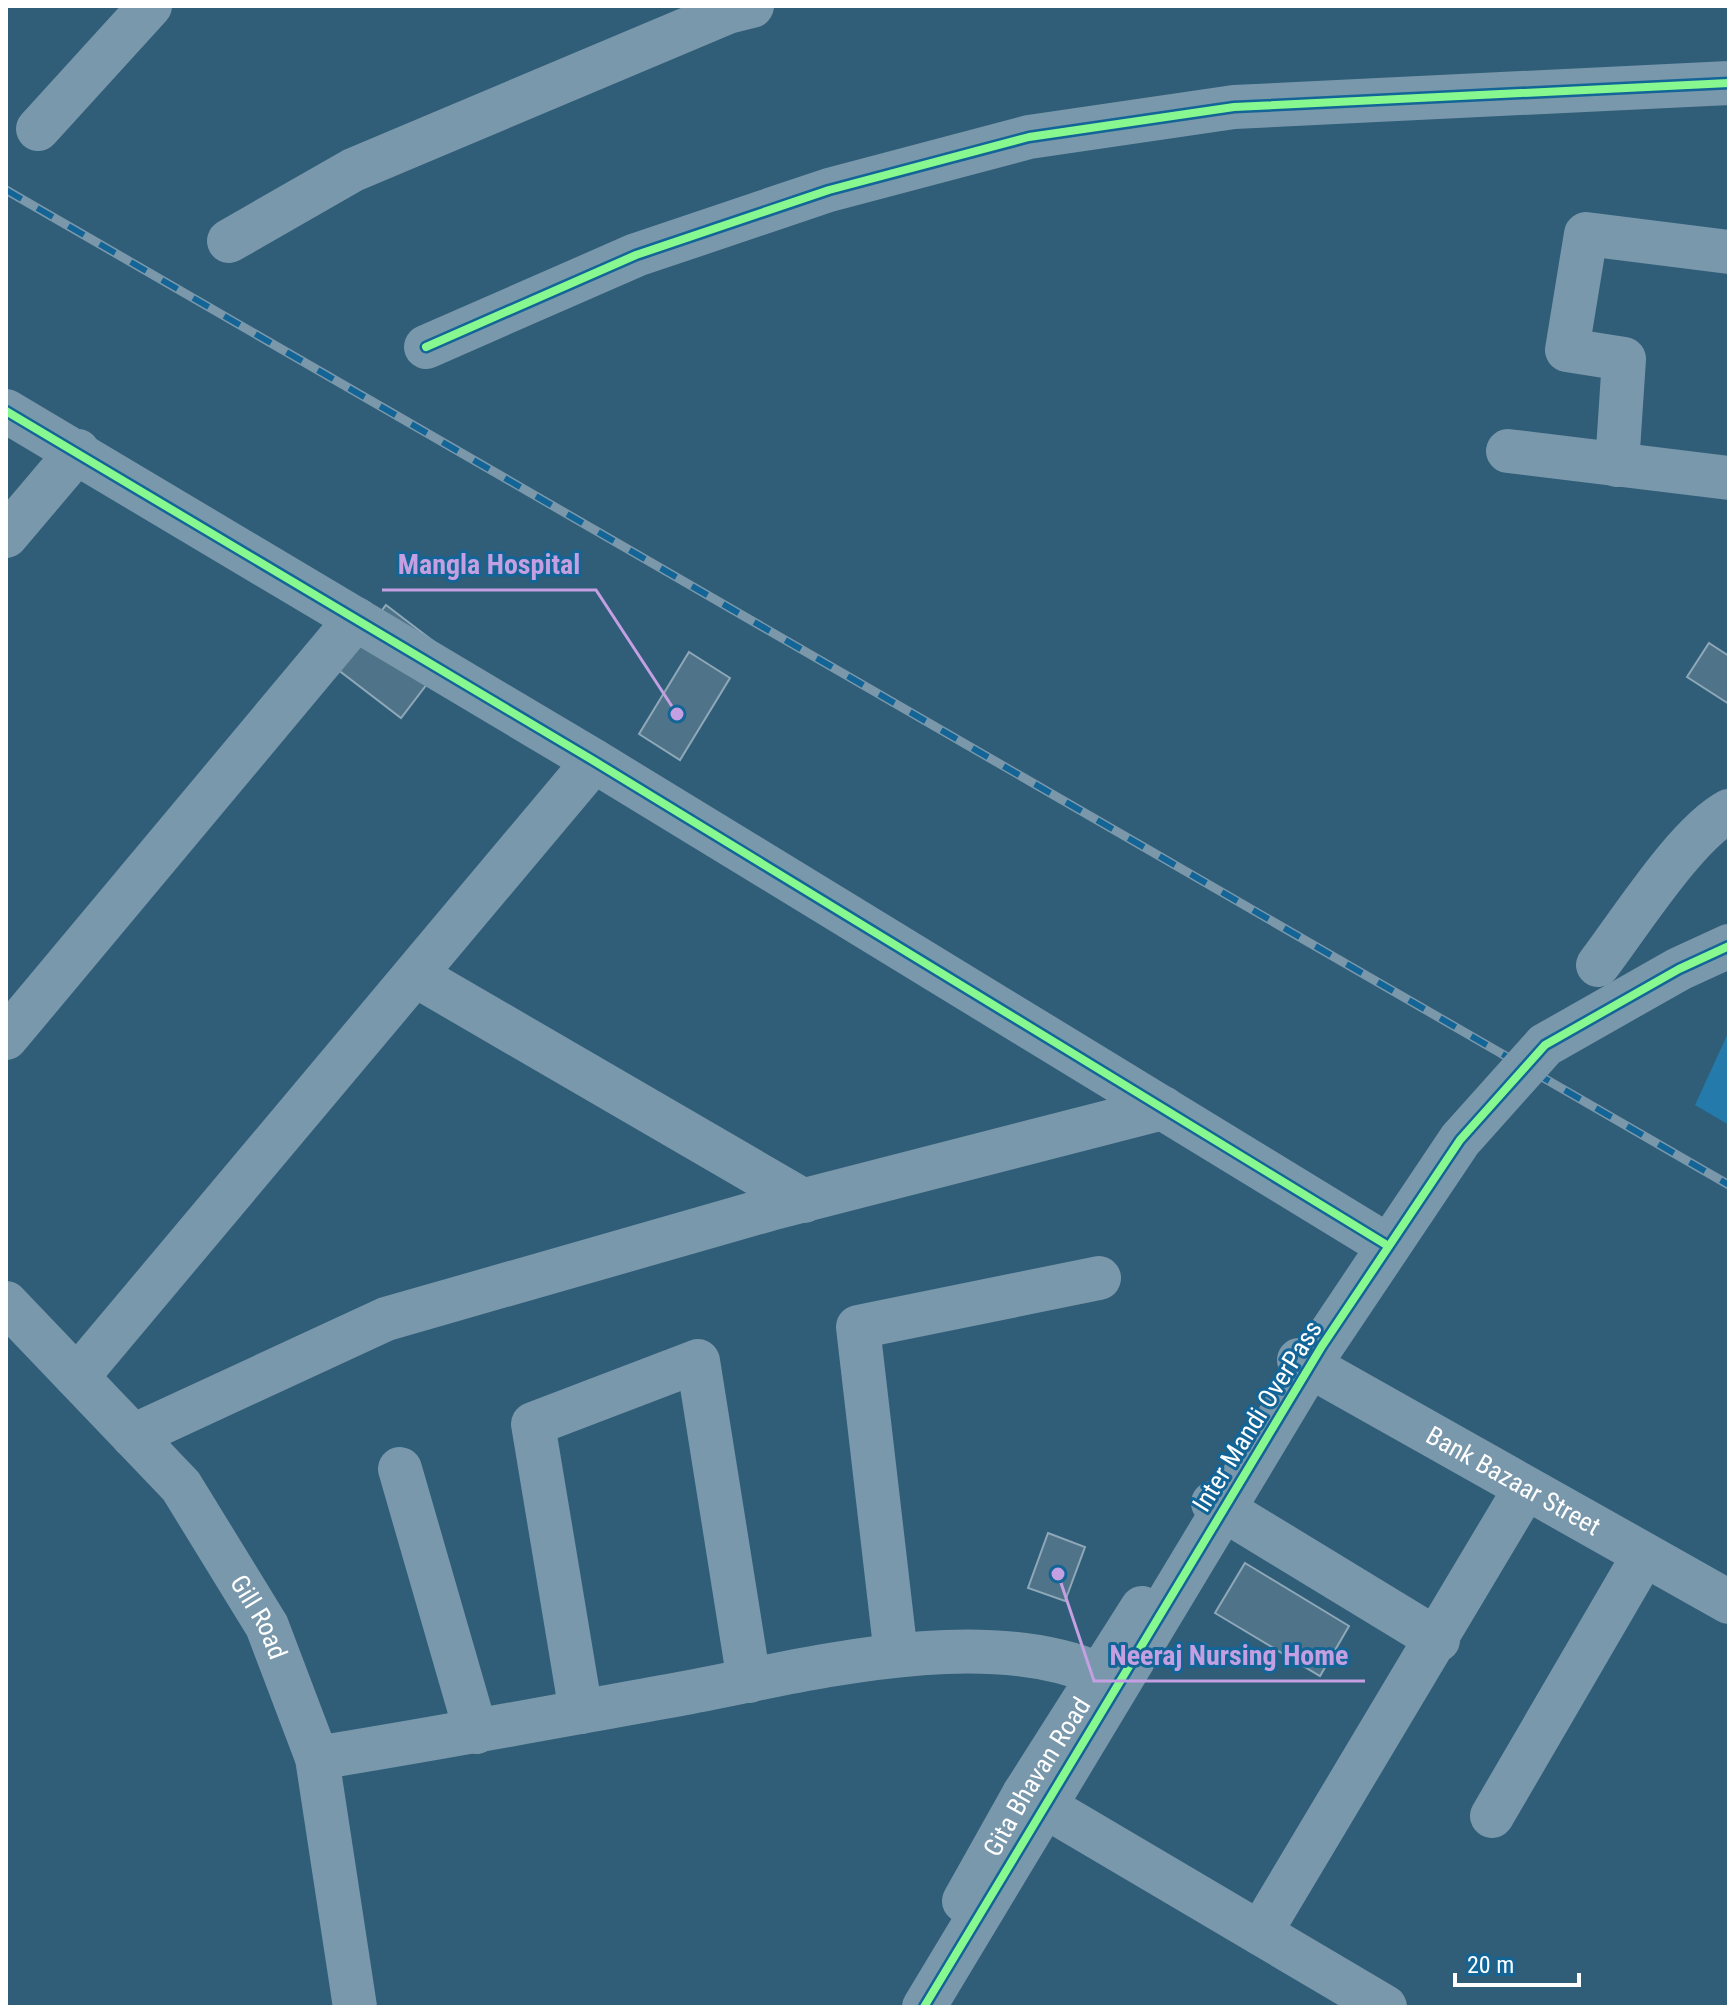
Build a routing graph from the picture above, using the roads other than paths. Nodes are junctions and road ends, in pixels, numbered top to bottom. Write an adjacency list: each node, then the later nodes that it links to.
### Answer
1 (150, 6): 4 (street)
2 (752, 6): 5 (street)
3 (1729, 83): 7 (street)
4 (38, 129)
5 (229, 241)
6 (1729, 252): 11 (street)
7 (426, 347)
8 (6, 411): 9 (street)
9 (78, 451): 13 (street); 14 (street)
10 (1508, 451): 11 (street)
11 (1617, 465): 12 (street)
12 (1729, 478)
13 (6, 536)
14 (356, 619): 15 (street); 20 (street)
15 (594, 761): 19 (street); 21 (street)
16 (1725, 808): 18 (street)
17 (1729, 946): 47 (street, Inter Mandi OverPass, bridge)
18 (1598, 965)
19 (415, 975): 23 (street); 28 (street)
20 (6, 1038)
21 (1163, 1108): 23 (street); 24 (street)
22 (1417, 1193): 24 (street, Gita Bhavan Road)
23 (804, 1201): 29 (street)
24 (1385, 1244): 27 (street, Gita Bhavan Road)
25 (1099, 1278): 36 (street)
26 (6, 1303): 28 (street, Gill Road)
27 (1299, 1360): 31 (street, Bank Bazaar Street); 32 (street, Gita Bhavan Road)
28 (77, 1377): 29 (street, Gill Road)
29 (133, 1436): 41 (street, Gill Road)
30 (400, 1469): 40 (street)
31 (1525, 1489): 33 (street, Bank Bazaar Street); 35 (street)
32 (1213, 1503): 35 (street); 37 (street, Gita Bhavan Road)
33 (1644, 1555): 34 (street, Bank Bazaar Street); 43 (street)
34 (1729, 1602)
35 (1438, 1640): 44 (street)
36 (896, 1655): 37 (street); 38 (street)
37 (1098, 1674): 42 (street, Gita Bhavan Road)
38 (749, 1681): 39 (street); 39 (street)
39 (581, 1712): 40 (street)
40 (476, 1732): 41 (street)
41 (317, 1758): 45 (street, Gill Road)
42 (1024, 1794): 44 (street); 46 (street, Gita Bhavan Road)
43 (1492, 1816)
44 (1260, 1933): 48 (street)
45 (355, 2007)
46 (905, 2007)
47 (924, 2007)
48 (1385, 2007)

